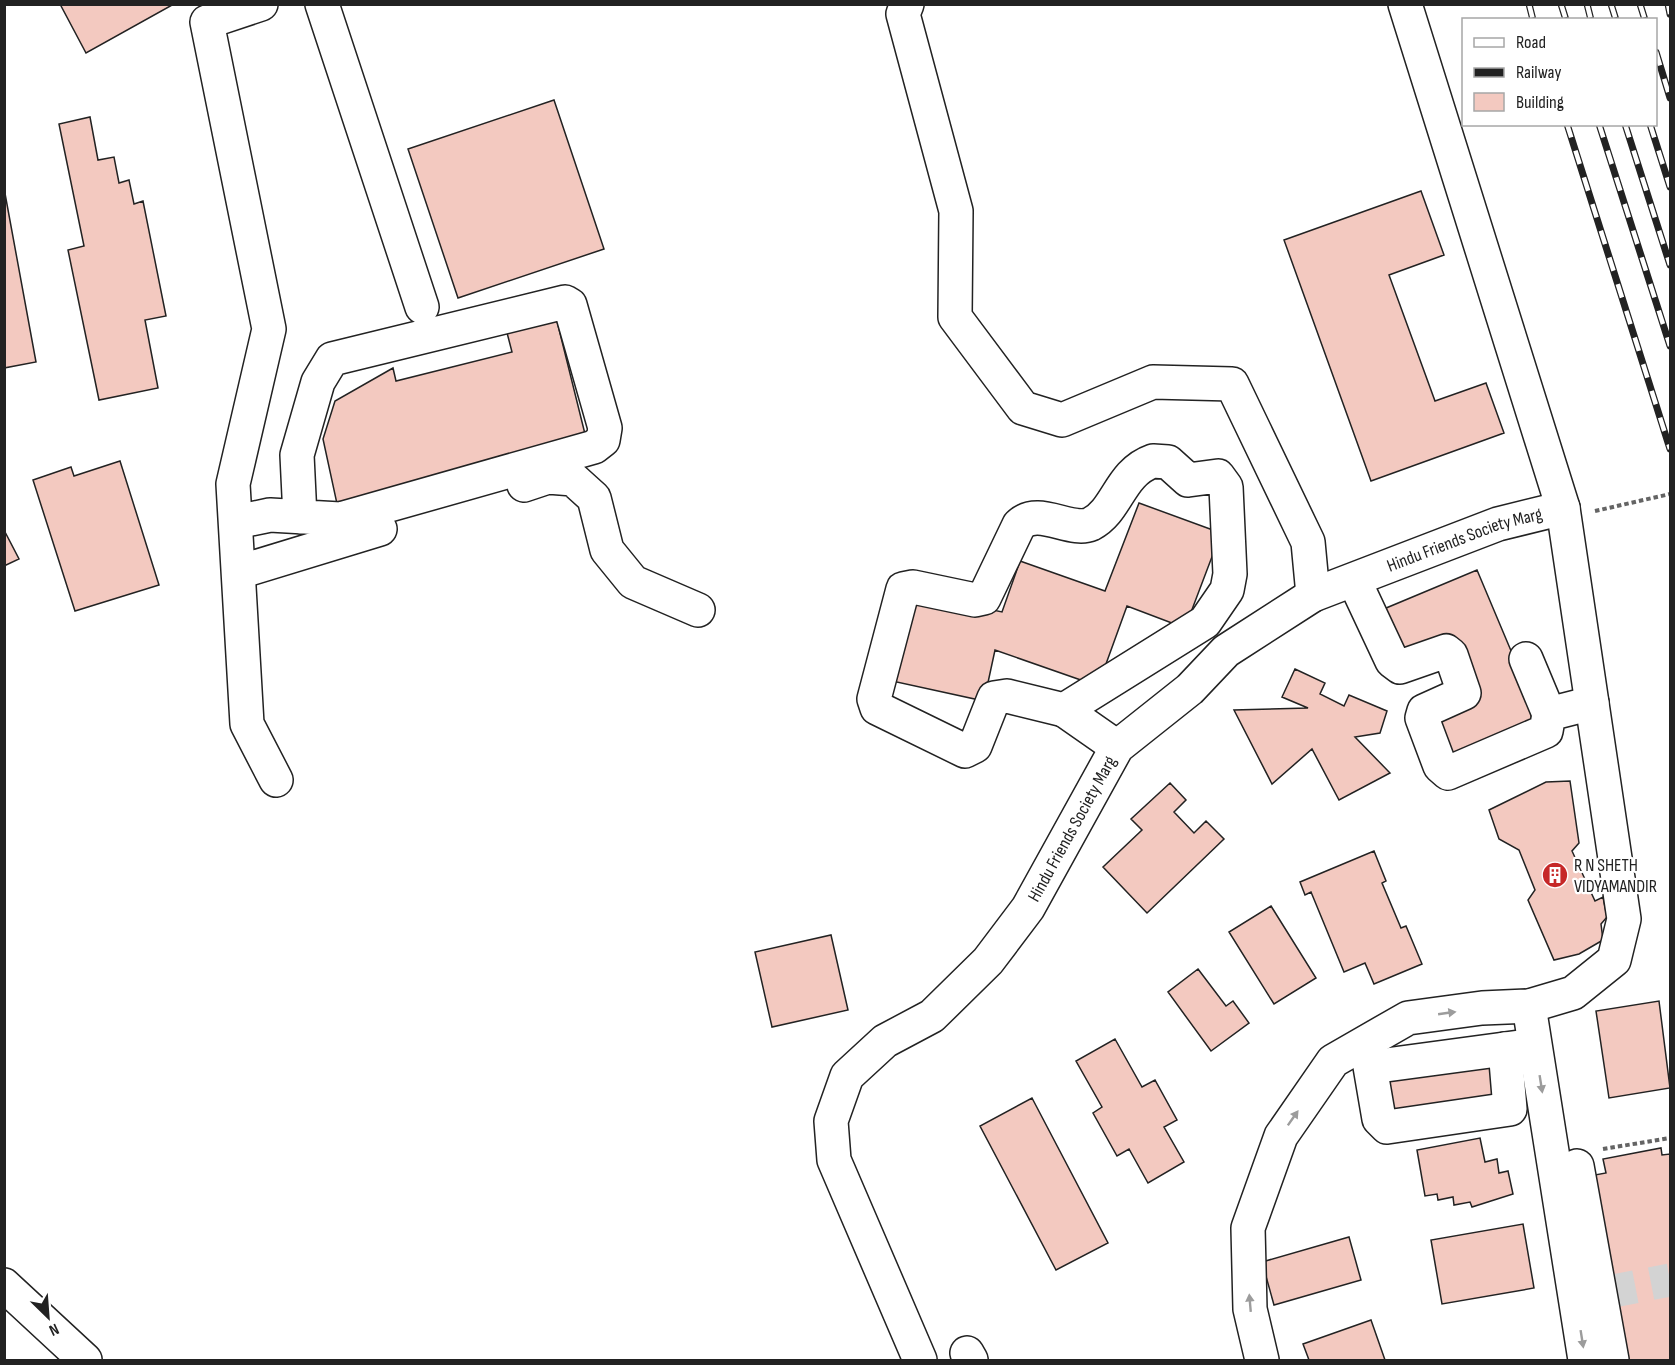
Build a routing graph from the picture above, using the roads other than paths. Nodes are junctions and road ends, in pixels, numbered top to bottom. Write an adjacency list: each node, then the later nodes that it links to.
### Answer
1 (261, 4): 8 (street)
2 (322, 4): 5 (street)
3 (907, 4): 11 (street)
4 (1404, 4): 6 (street)
5 (422, 307)
6 (1563, 508): 10 (street, Hindu Friends Society Marg); 16 (street)
7 (300, 517): 7 (street); 8 (street)
8 (236, 522): 9 (street)
9 (239, 572): 12 (street); 20 (street)
10 (1354, 580): 11 (street, Hindu Friends Society Marg); 18 (street)
11 (1313, 595): 14 (street, Hindu Friends Society Marg)
12 (698, 610)
13 (1205, 622): 14 (street); 17 (street); 17 (street)
14 (1226, 651): 19 (street, Hindu Friends Society Marg)
15 (1526, 659): 18 (street)
16 (1592, 703): 18 (street); 21 (street)
17 (1064, 710): 19 (street)
18 (1549, 714)
19 (1118, 747): 28 (street, Hindu Friends Society Marg)
20 (276, 780)
21 (1529, 1006): 22 (street); 23 (street, one-way to 21)
22 (1520, 1047): 23 (street); 23 (street); 26 (street, one-way to 26)
23 (1369, 1055): 29 (street, one-way to 23)
24 (1577, 1166): 26 (street)
25 (4, 1285): 27 (street)
26 (1593, 1295): 30 (street, one-way to 30); 31 (street)
27 (85, 1360)
28 (920, 1360)
29 (1262, 1360)
30 (1585, 1360)
31 (1612, 1360)

